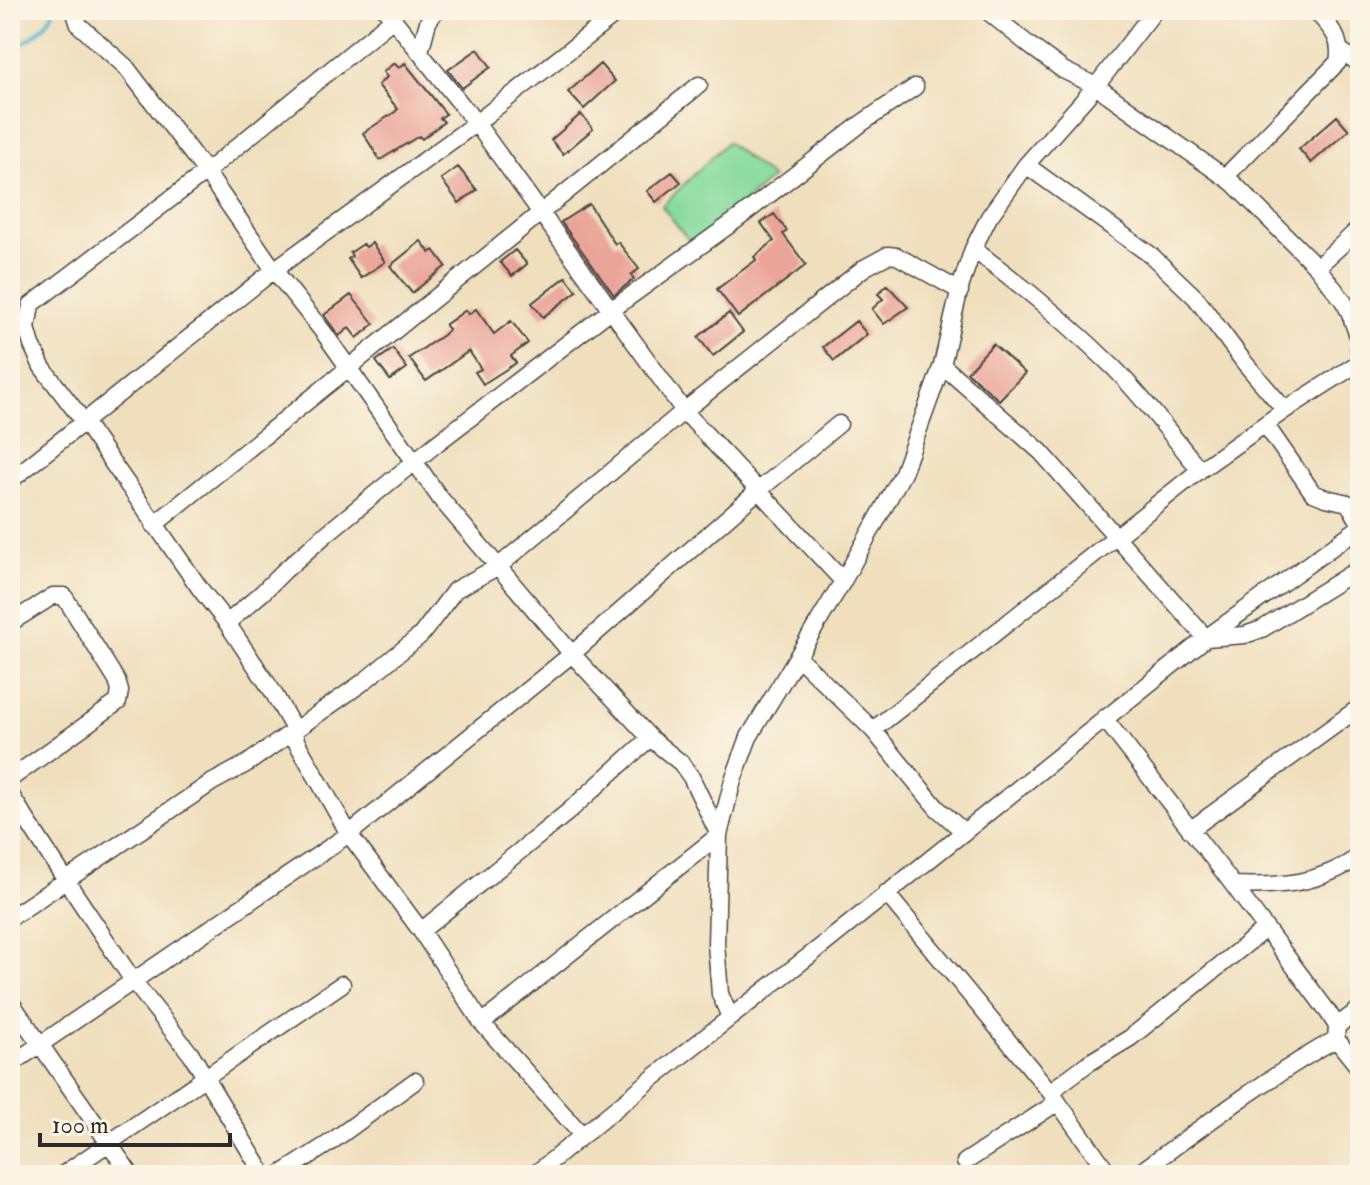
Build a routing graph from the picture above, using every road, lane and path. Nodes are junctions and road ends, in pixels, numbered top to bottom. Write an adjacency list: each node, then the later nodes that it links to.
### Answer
1 (76, 10): 16 (street)
2 (436, 10): 9 (street)
3 (621, 10): 14 (street)
4 (986, 10): 12 (street)
5 (1155, 10): 12 (street)
6 (1315, 10): 8 (street)
7 (390, 14): 9 (street); 16 (street)
8 (1340, 50): 10 (street); 17 (street)
9 (420, 52): 14 (street)
10 (1360, 64)
11 (699, 85): 18 (street)
12 (1096, 86): 15 (street); 17 (street)
13 (915, 87): 24 (street)
14 (476, 123): 18 (street); 22 (street)
15 (1026, 165): 20 (street); 28 (street)
16 (206, 172): 22 (street); 30 (street)
17 (1225, 177): 21 (street)
18 (541, 213): 24 (street); 27 (street)
19 (1360, 228): 21 (street)
20 (973, 249): 23 (street); 34 (street)
21 (1317, 267): 25 (street)
22 (274, 270): 27 (street); 30 (street)
23 (960, 291): 26 (street); 29 (street)
24 (611, 310): 29 (street); 33 (street)
25 (1360, 363): 28 (street)
26 (942, 365): 39 (street); 42 (street)
27 (348, 366): 33 (street); 37 (street)
28 (1285, 410): 32 (street)
29 (684, 411): 36 (street); 40 (street)
30 (84, 422): 35 (street); 37 (street)
31 (839, 424): 36 (street)
32 (1265, 424): 34 (street); 38 (street)
33 (414, 463): 40 (street); 44 (street)
34 (1200, 470): 39 (street)
35 (10, 481)
36 (759, 490): 42 (street); 46 (street)
37 (154, 525): 44 (street)
38 (1360, 525): 45 (street)
39 (1117, 537): 45 (street); 50 (street)
40 (499, 566): 46 (street); 51 (street)
41 (1360, 568): 45 (street)
42 (843, 581): 47 (street)
43 (10, 623): 53 (street)
44 (227, 623): 51 (street)
45 (1206, 638): 49 (street)
46 (572, 654): 52 (street); 57 (street)
47 (798, 657): 50 (street); 58 (street)
48 (1360, 707): 55 (street)
49 (1104, 718): 55 (street); 56 (street)
50 (873, 730): 56 (street)
51 (293, 731): 57 (street); 60 (street)
52 (650, 738): 58 (street); 65 (street)
53 (10, 779)
54 (10, 794): 60 (street)
55 (1190, 830): 61 (street)
56 (963, 831): 62 (street)
57 (349, 834): 65 (street); 66 (street)
58 (719, 835): 70 (street); 71 (street)
59 (1360, 856): 61 (street)
60 (65, 879): 63 (street); 66 (street)
61 (1233, 885): 64 (street)
62 (886, 893): 70 (street); 78 (street)
63 (10, 918)
64 (1265, 929): 72 (street); 78 (street)
65 (421, 931): 71 (street)
66 (134, 982): 73 (street); 76 (street)
67 (342, 984): 76 (street)
68 (10, 1001): 73 (street)
69 (1360, 1009): 72 (street)
70 (730, 1017): 79 (street)
71 (482, 1023): 79 (street)
72 (1336, 1032): 75 (street); 88 (street)
73 (40, 1045): 74 (street); 80 (street)
74 (10, 1065)
75 (1360, 1069)
76 (205, 1078): 80 (street); 84 (street)
77 (415, 1081): 85 (street)
78 (1055, 1098): 81 (street); 87 (street)
79 (582, 1135): 86 (street)
80 (108, 1144): 82 (street); 83 (street)
81 (965, 1162)
82 (62, 1175)
83 (131, 1175)
84 (264, 1175)
85 (280, 1175)
86 (534, 1175)
87 (1110, 1175)
88 (1136, 1175)

